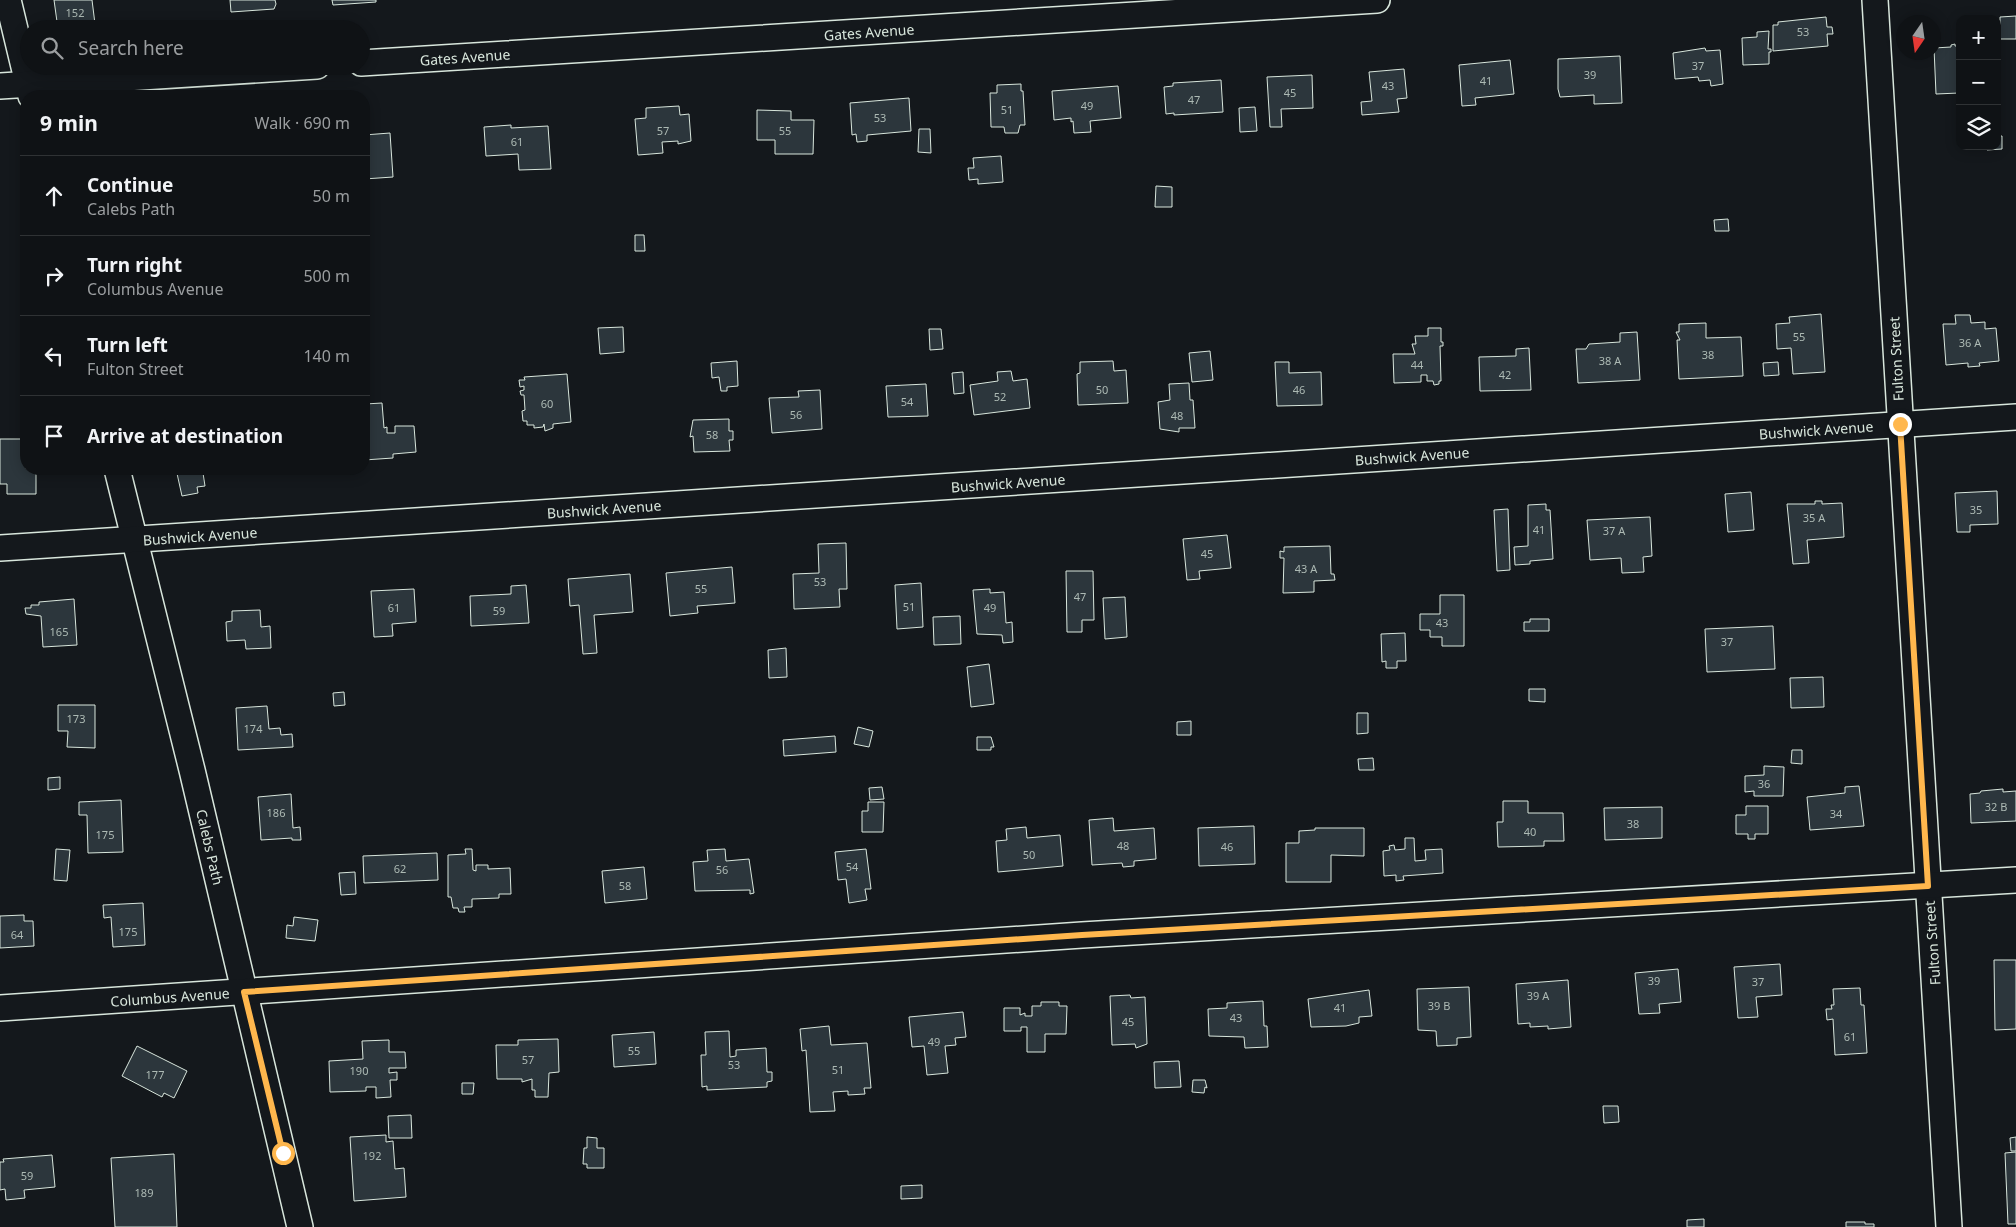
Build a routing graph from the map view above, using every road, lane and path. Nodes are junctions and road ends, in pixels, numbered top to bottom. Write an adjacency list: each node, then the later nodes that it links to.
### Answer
1 (8, 0): 4 (street)
2 (1377, 0): 5 (street, Gates Avenue)
3 (1875, 0): 11 (street, Fulton Street)
4 (20, 51)
5 (370, 63)
6 (26, 75): 9 (street)
7 (209, 75): 9 (street)
8 (0, 86): 9 (street)
9 (29, 90)
10 (2016, 417): 11 (street, Bushwick Avenue)
11 (1900, 424): 13 (street, Bushwick Avenue); 16 (street, Fulton Street)
12 (118, 475): 13 (street, Calebs Path)
13 (134, 540): 14 (street, Bushwick Avenue); 17 (street, Calebs Path)
14 (0, 548)
15 (2016, 880): 16 (street, Columbus Avenue)
16 (1928, 886): 17 (street, Columbus Avenue); 20 (street, Fulton Street)
17 (244, 992): 18 (street, Columbus Avenue); 19 (street, Calebs Path)
18 (0, 1008)
19 (300, 1227)
20 (1949, 1227)

